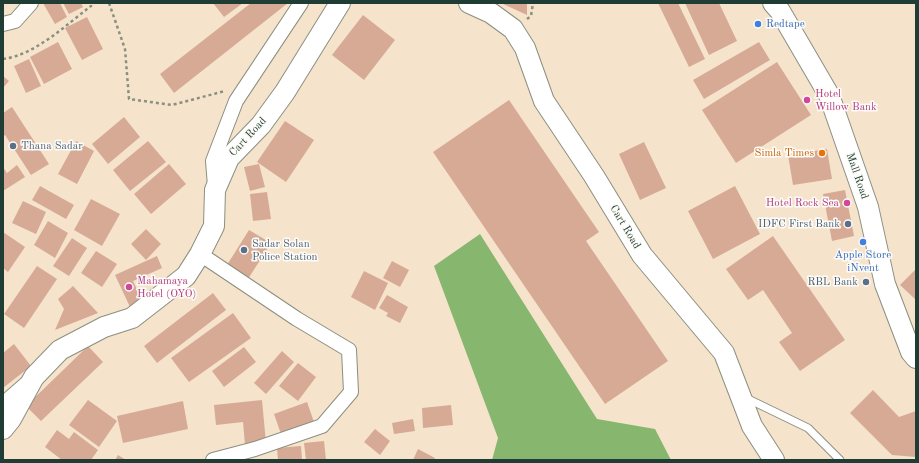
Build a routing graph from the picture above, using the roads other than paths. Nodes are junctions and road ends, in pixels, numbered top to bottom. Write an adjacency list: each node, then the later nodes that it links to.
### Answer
1 (31, 3): 6 (street)
2 (301, 3): 7 (street)
3 (340, 3): 7 (main road, Cart Road)
4 (469, 3): 11 (main road, Cart Road)
5 (773, 3): 9 (main road, Mall Road)
6 (3, 24)
7 (215, 190): 8 (main road, Cart Road)
8 (200, 254): 10 (main road, Cart Road); 14 (street)
9 (916, 358)
10 (34, 377): 12 (street); 13 (main road, Cart Road)
11 (740, 396): 15 (main road, Cart Road); 16 (lane)
12 (3, 404)
13 (3, 429)
14 (214, 460)
15 (774, 460)
16 (840, 460)

